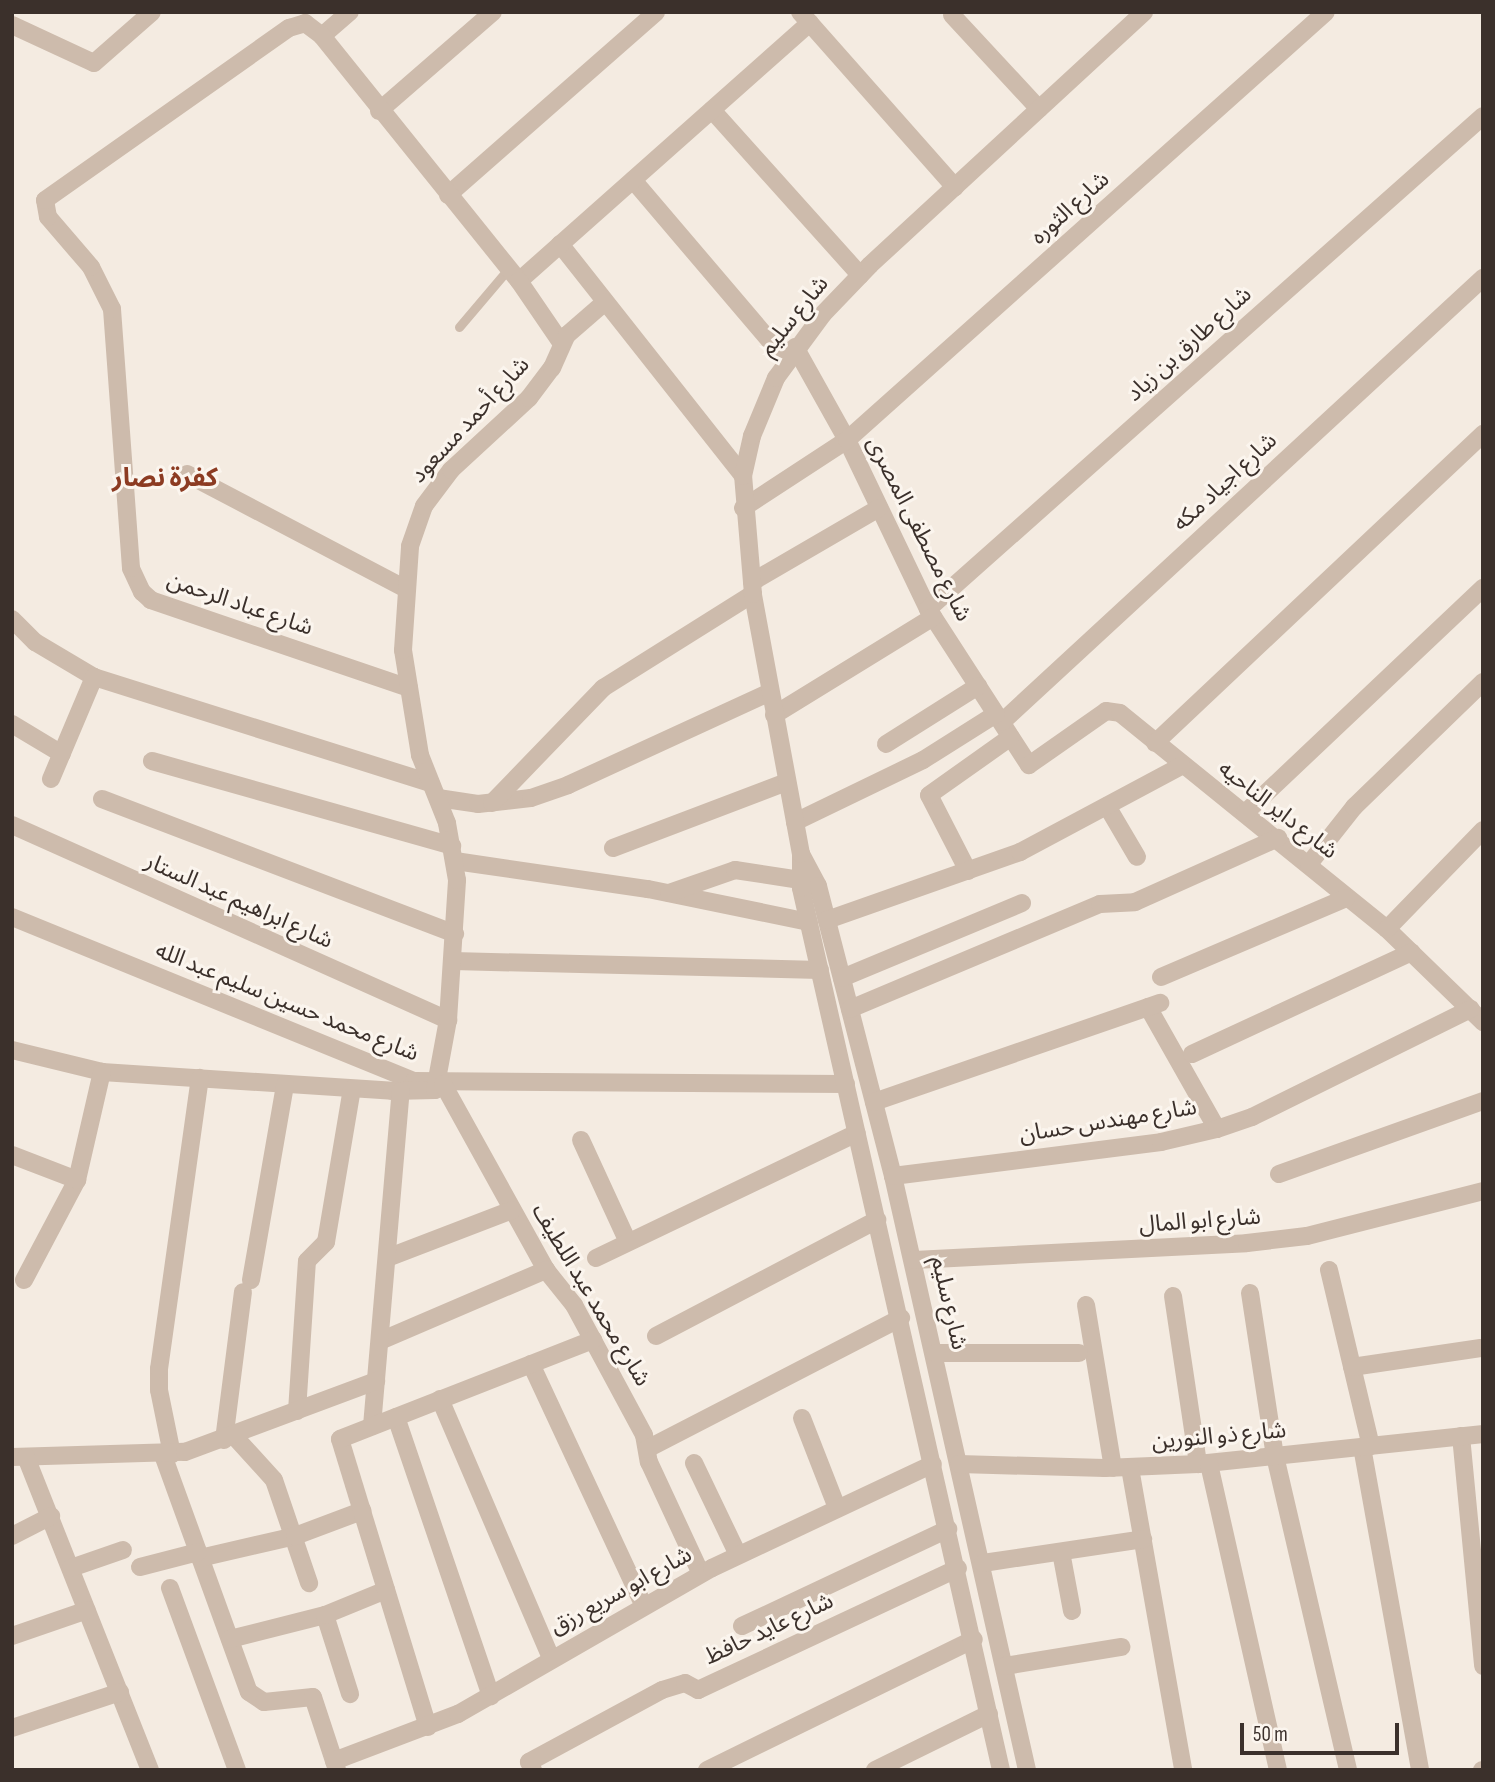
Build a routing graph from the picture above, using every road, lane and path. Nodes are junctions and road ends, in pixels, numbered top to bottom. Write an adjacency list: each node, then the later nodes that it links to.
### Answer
1 (152, 12): 10 (street)
2 (350, 12): 11 (street)
3 (493, 12): 14 (street)
4 (656, 12): 18 (street)
5 (1144, 12): 12 (street, شارع سليم)
6 (1326, 12): 28 (street, شارع الثوره)
7 (952, 15): 12 (street)
8 (302, 18): 11 (street); 41 (street, شارع عباد الرحمن)
9 (805, 18): 13 (street); 17 (street)
10 (12, 25)
11 (322, 36): 14 (street)
12 (1039, 109): 17 (street, شارع سليم)
13 (712, 110): 16 (street); 21 (street)
14 (379, 111): 18 (street)
15 (1483, 116): 36 (street, شارع طارق بن زياد)
16 (632, 180): 19 (street); 26 (street, شارع مصطفى المصرى)
17 (955, 187): 21 (street, شارع سليم)
18 (448, 195): 20 (street)
19 (559, 244): 20 (street); 23 (street)
20 (514, 274): 24 (lane); 25 (street)
21 (860, 275): 26 (street, شارع سليم)
22 (1483, 278): 45 (street, شارع اجياد مكه)
23 (606, 302): 25 (street, شارع أحمد مسعود); 30 (street)
24 (459, 327)
25 (562, 344): 33 (street, شارع أحمد مسعود)
26 (791, 354): 28 (street, شارع مصطفى المصرى); 30 (street, شارع سليم)
27 (1483, 434): 46 (street)
28 (847, 440): 31 (street, شارع الثوره); 32 (street, شارع مصطفى المصرى)
29 (187, 474): 33 (street)
30 (743, 476): 31 (street, شارع سليم)
31 (743, 508): 34 (street, شارع سليم)
32 (879, 508): 34 (street); 36 (street, شارع مصطفى المصرى)
33 (404, 588): 41 (street, شارع أحمد مسعود)
34 (752, 588): 42 (street, شارع سليم); 56 (street)
35 (1483, 588): 58 (street)
36 (931, 613): 40 (street, شارع مصطفى المصرى); 43 (street, شارع طارق بن زياد)
37 (12, 619): 38 (street)
38 (94, 677): 48 (street); 54 (street)
39 (1483, 682): 67 (street)
40 (978, 686): 45 (street, شارع مصطفى المصرى); 47 (street)
41 (409, 688): 54 (street, شارع أحمد مسعود)
42 (770, 692): 43 (street, شارع سليم); 56 (street)
43 (774, 715): 53 (street, شارع سليم)
44 (12, 724): 48 (street)
45 (1003, 724): 50 (street, شارع مصطفى المصرى); 59 (street); 68 (street)
46 (1155, 743): 50 (street, شارع داير الناحيه); 51 (street, شارع داير الناحيه)
47 (886, 744)
48 (62, 754): 52 (street)
49 (152, 761): 64 (street)
50 (1029, 765)
51 (1181, 766): 57 (street); 58 (street, شارع داير الناحيه)
52 (51, 779)
53 (787, 782): 59 (street, شارع سليم); 63 (street)
54 (435, 791): 56 (street); 64 (street, شارع أحمد مسعود)
55 (102, 799): 76 (street)
56 (492, 803)
57 (1107, 806): 66 (street); 68 (street)
58 (1245, 813): 62 (street, شارع داير الناحيه)
59 (795, 822): 65 (street, شارع سليم)
60 (12, 825): 84 (street, شارع ابراهيم عبد الستار)
61 (1483, 830): 75 (street)
62 (1278, 838): 67 (street, شارع داير الناحيه); 82 (street)
63 (613, 848)
64 (453, 853): 70 (street); 76 (street, شارع أحمد مسعود)
65 (801, 853): 69 (street, شارع سليم); 74 (street, شارع سليم)
66 (1137, 857)
67 (1309, 864): 71 (street, شارع داير الناحيه)
68 (968, 871): 74 (street)
69 (800, 880): 70 (street); 74 (street, شارع سليم)
70 (669, 893): 74 (street)
71 (1346, 898): 75 (street, شارع داير الناحيه); 80 (street)
72 (1022, 903): 81 (street)
73 (12, 917): 90 (street, شارع محمد حسين سليم عبد الله)
74 (818, 921): 79 (street, شارع سليم); 81 (street, شارع سليم)
75 (1387, 929): 77 (street, شارع داير الناحيه)
76 (455, 934): 78 (street, شارع أحمد مسعود)
77 (1412, 952): 83 (street, شارع داير الناحيه); 86 (street)
78 (453, 961): 79 (street); 84 (street, شارع أحمد مسعود)
79 (820, 970): 91 (street, شارع سليم)
80 (1161, 977)
81 (842, 978): 82 (street, شارع سليم)
82 (850, 1009): 95 (street, شارع سليم)
83 (1477, 1015): 96 (street, شارع مهندس حسان)
84 (448, 1020): 90 (street, شارع أحمد مسعود)
85 (12, 1050): 87 (street)
86 (1192, 1054)
87 (102, 1072): 88 (street); 102 (street)
88 (200, 1078): 89 (street); 136 (street)
89 (285, 1084): 92 (street); 133 (street)
90 (441, 1084): 91 (street, شارع محمد حسين سليم عبد الله); 93 (street); 104 (street, شارع محمد عبد اللطيف)
91 (846, 1084): 97 (street, شارع سليم)
92 (352, 1089): 93 (street); 127 (street)
93 (401, 1091): 107 (street)
94 (1483, 1101): 100 (street)
95 (874, 1102): 96 (street); 101 (street, شارع سليم)
96 (1217, 1129): 101 (street, شارع مهندس حسان)
97 (858, 1133): 105 (street, شارع سليم); 106 (street)
98 (580, 1140): 106 (street)
99 (12, 1155): 102 (street)
100 (1279, 1174)
101 (894, 1176): 109 (street, شارع سليم)
102 (77, 1180): 112 (street)
103 (1483, 1191): 109 (street, شارع ابو المال)
104 (512, 1210): 107 (street); 110 (street, شارع محمد عبد اللطيف)
105 (877, 1220): 116 (street, شارع سليم); 117 (street)
106 (628, 1242): 108 (street)
107 (387, 1258): 119 (street)
108 (596, 1258)
109 (914, 1260): 121 (street, شارع سليم)
110 (547, 1270): 118 (street, شارع محمد عبد اللطيف); 119 (street)
111 (1329, 1270): 124 (street)
112 (24, 1280)
113 (1250, 1293): 138 (street)
114 (1173, 1296): 142 (street)
115 (1086, 1305): 143 (street)
116 (901, 1318): 135 (street); 140 (street, شارع سليم)
117 (656, 1336)
118 (593, 1340): 123 (street); 135 (street, شارع محمد عبد اللطيف)
119 (380, 1341): 125 (street)
120 (1481, 1348): 124 (street)
121 (935, 1353): 122 (street); 141 (street, شارع سليم)
122 (1079, 1353)
123 (531, 1364): 126 (street); 163 (street)
124 (1352, 1367): 134 (street)
125 (376, 1381): 127 (street); 130 (street)
126 (440, 1399): 128 (street); 172 (street)
127 (297, 1411): 133 (street)
128 (396, 1417): 130 (street); 177 (street)
129 (802, 1418): 144 (street)
130 (372, 1426): 145 (street)
131 (1483, 1434): 132 (street, شارع ذو النورين)
132 (1461, 1436): 134 (street, شارع ذو النورين); 174 (street)
133 (229, 1438): 136 (street); 149 (street)
134 (1367, 1447): 138 (street, شارع ذو النورين); 192 (street)
135 (647, 1449): 159 (street, شارع محمد عبد اللطيف)
136 (168, 1454): 137 (street); 153 (street)
137 (19, 1457): 146 (street)
138 (1275, 1457): 142 (street, شارع ذو النورين); 191 (street)
139 (694, 1463): 154 (street)
140 (933, 1464): 144 (street, شارع ابو سريع رزق); 147 (street, شارع سليم)
141 (959, 1464): 143 (street, شارع ذو النورين); 155 (street, شارع سليم)
142 (1203, 1464): 143 (street, شارع ذو النورين); 190 (street)
143 (1122, 1468): 150 (street)
144 (837, 1508): 154 (street, شارع ابو سريع رزق)
145 (362, 1511): 149 (street); 162 (street)
146 (51, 1516): 148 (street); 157 (street)
147 (948, 1530): 158 (street, شارع سليم); 167 (street)
148 (12, 1536)
149 (295, 1536): 153 (street); 160 (street)
150 (1143, 1539): 152 (street); 189 (street)
151 (122, 1550): 157 (street)
152 (1061, 1552): 155 (street); 165 (street)
153 (199, 1555): 156 (street); 169 (street)
154 (738, 1555): 159 (street, شارع ابو سريع رزق)
155 (983, 1563): 173 (street, شارع سليم)
156 (140, 1567)
157 (71, 1568): 164 (street)
158 (958, 1568): 170 (street, شارع سليم); 182 (street, شارع عايد حافظ)
159 (701, 1574): 163 (street, شارع ابو سريع رزق)
160 (309, 1583)
161 (170, 1588): 184 (street)
162 (386, 1590): 166 (street); 179 (street)
163 (644, 1606): 172 (street, شارع ابو سريع رزق)
164 (87, 1610): 168 (street); 175 (street)
165 (1072, 1611)
166 (325, 1615): 169 (street); 176 (street)
167 (742, 1626)
168 (12, 1636)
169 (230, 1639): 181 (street)
170 (974, 1639): 178 (street, شارع سليم); 185 (street)
171 (1121, 1647): 173 (street)
172 (551, 1658): 177 (street, شارع ابو سريع رزق)
173 (1005, 1666): 188 (street, شارع سليم)
174 (1483, 1666)
175 (120, 1692): 180 (street); 183 (street)
176 (350, 1694)
177 (491, 1696): 179 (street, شارع ابو سريع رزق)
178 (989, 1714): 186 (street); 187 (street, شارع سليم)
179 (428, 1727): 181 (street, شارع ابو سريع رزق)
180 (12, 1728)
181 (335, 1765)
182 (531, 1766)
183 (150, 1770)
184 (237, 1770)
185 (707, 1770)
186 (875, 1770)
187 (1001, 1770)
188 (1027, 1770)
189 (1183, 1770)
190 (1278, 1770)
191 (1348, 1770)
192 (1420, 1770)

